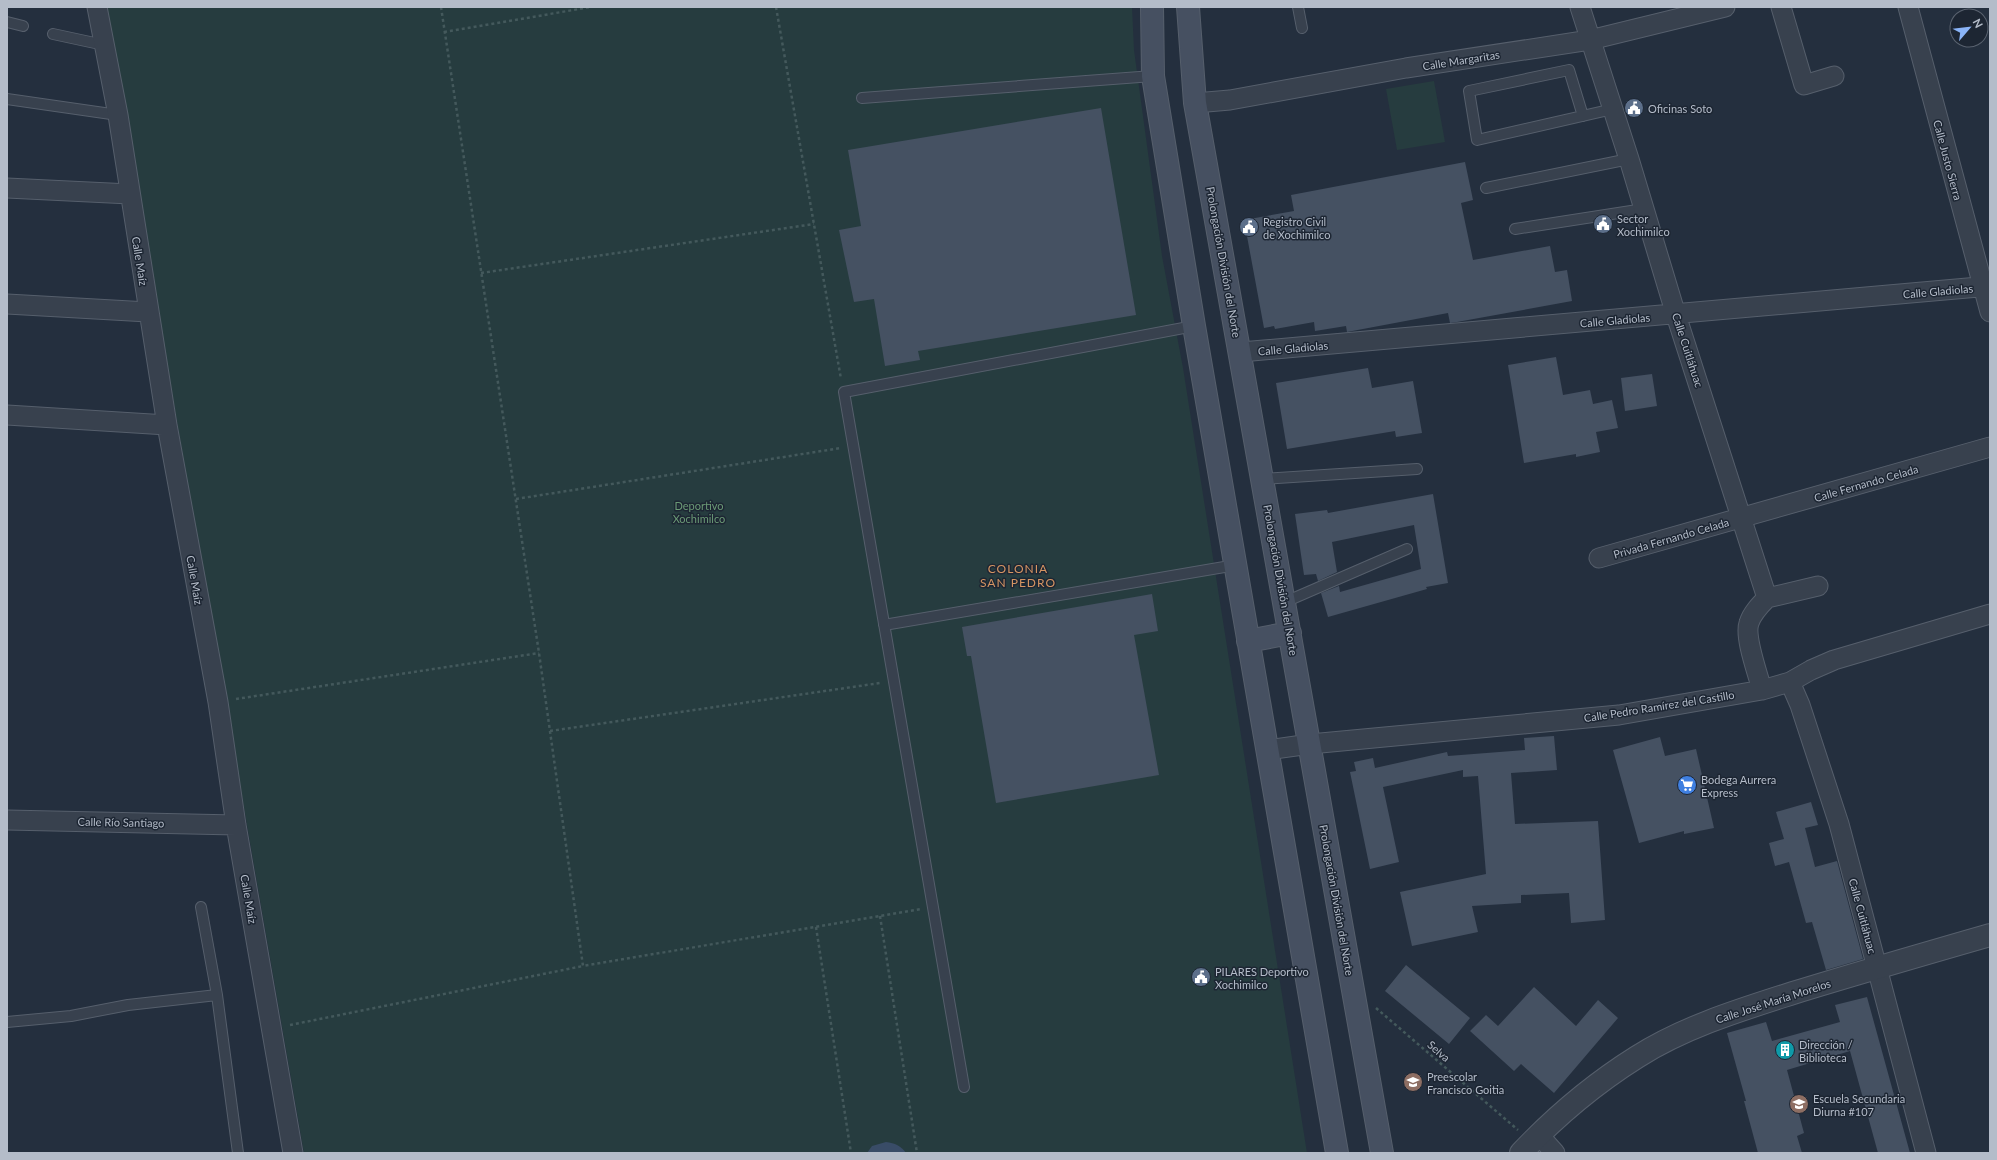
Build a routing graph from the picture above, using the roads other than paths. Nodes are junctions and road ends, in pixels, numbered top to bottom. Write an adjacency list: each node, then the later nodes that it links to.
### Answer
1 (97, 7): 14 (street, Calle Maíz)
2 (1152, 7): 15 (main road)
3 (1188, 7): 19 (main road, Prolongación División del Norte)
4 (1298, 7): 11 (lane)
5 (1580, 7): 13 (street, Calle Cuitláhuac)
6 (1725, 7): 13 (street, Calle Margaritas)
7 (1781, 7): 16 (street)
8 (1908, 7): 29 (street, Calle Justo Sierra)
9 (7, 22): 10 (lane)
10 (23, 26)
11 (1302, 28)
12 (53, 34): 14 (lane)
13 (1590, 40): 19 (street, Calle Margaritas); 20 (street, Calle Cuitláhuac)
14 (104, 45): 21 (street, Calle Maíz)
15 (1153, 76): 17 (lane); 34 (main road)
16 (1834, 76)
17 (862, 98)
18 (7, 99): 21 (lane)
19 (1195, 103): 35 (main road, Prolongación División del Norte)
20 (1613, 109): 22 (lane); 23 (street, Calle Cuitláhuac)
21 (118, 116): 26 (street, Calle Maíz)
22 (1583, 116): 22 (lane)
23 (1630, 159): 25 (lane); 27 (street, Calle Cuitláhuac)
24 (7, 188): 26 (street)
25 (1486, 188)
26 (130, 194): 31 (street, Calle Maíz)
27 (1644, 209): 28 (lane); 33 (street, Calle Cuitláhuac)
28 (1515, 229)
29 (1986, 287): 32 (street, Calle Justo Sierra); 33 (street, Calle Gladiolas)
30 (7, 304): 31 (street)
31 (148, 312): 37 (street, Calle Maíz)
32 (1990, 312)
33 (1676, 315): 35 (street, Calle Gladiolas); 41 (street, Calle Cuitláhuac)
34 (1194, 326): 44 (main road); 49 (lane)
35 (1240, 352): 40 (main road, Prolongación División del Norte)
36 (7, 415): 37 (street)
37 (167, 425): 57 (street, Calle Maíz)
38 (1990, 447): 41 (street, Calle Fernando Celada)
39 (1417, 469): 40 (lane)
40 (1263, 479): 47 (main road, Prolongación División del Norte)
41 (1742, 518): 43 (street, Privada Fernando Celada); 46 (street, Calle Cuitláhuac)
42 (1407, 549): 47 (lane)
43 (1599, 558)
44 (1236, 565): 49 (lane); 51 (main road)
45 (1818, 586): 46 (street)
46 (1767, 598): 53 (street)
47 (1284, 602): 50 (main road, Prolongación División del Norte)
48 (1990, 614): 52 (street, Calle Pedro Ramírez del Castillo)
49 (884, 625): 63 (lane)
50 (1290, 633): 51 (main road); 54 (main road, Prolongación División del Norte)
51 (1248, 642): 55 (main road)
52 (1790, 682): 53 (street, Calle Pedro Ramírez del Castillo); 60 (street, Calle Cuitláhuac)
53 (1762, 690): 54 (street, Calle Pedro Ramírez del Castillo)
54 (1310, 744): 55 (street, Calle Pedro Ramírez del Castillo); 68 (main road, Prolongación División del Norte)
55 (1267, 750): 67 (main road)
56 (7, 820): 57 (street, Calle Río Santiago)
57 (236, 825): 66 (street, Calle Maíz)
58 (201, 907): 61 (lane)
59 (1990, 935): 60 (street, Calle José María Morelos)
60 (1876, 967): 64 (street, Calle José María Morelos); 70 (street, Calle Cuitláhuac)
61 (217, 995): 62 (lane); 65 (lane)
62 (7, 1022)
63 (964, 1086)
64 (1530, 1143): 69 (street)
65 (238, 1153)
66 (293, 1153)
67 (1337, 1153)
68 (1382, 1153)
69 (1555, 1153)
70 (1926, 1153)

